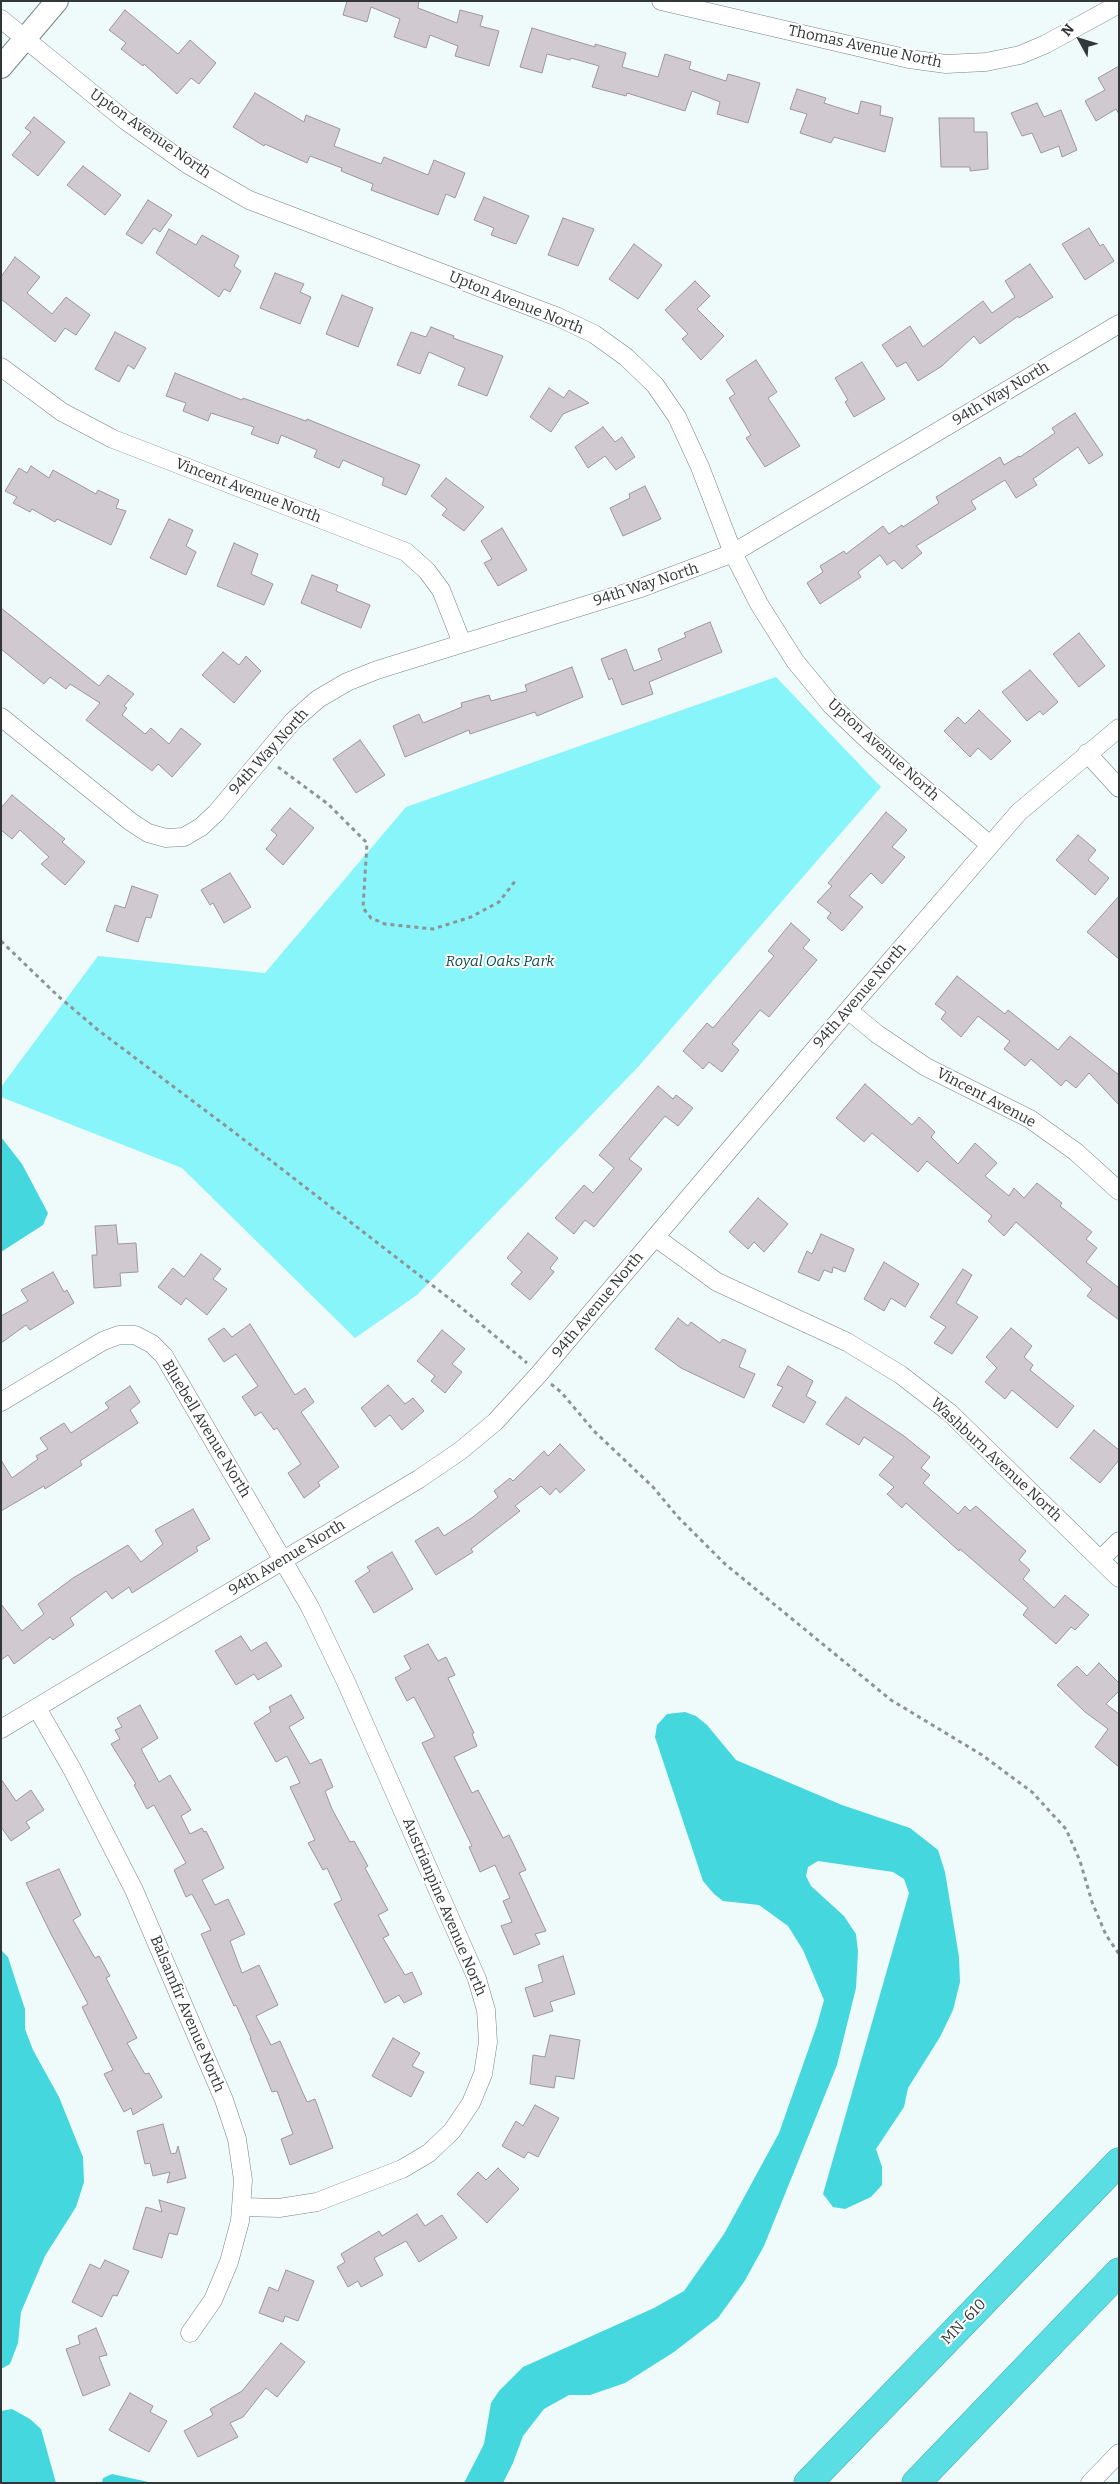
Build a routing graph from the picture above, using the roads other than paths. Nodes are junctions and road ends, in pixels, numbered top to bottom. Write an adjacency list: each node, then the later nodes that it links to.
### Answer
1 (57, 1): 5 (street)
2 (661, 1): 3 (street, Thomas Avenue North)
3 (1119, 4)
4 (1, 20): 5 (street, Upton Avenue North)
5 (25, 39): 6 (street); 9 (street, Upton Avenue North)
6 (1, 67)
7 (1119, 324): 9 (street, 94th Way North)
8 (1, 367): 10 (street, Vincent Avenue North)
9 (733, 553): 10 (street, 94th Way North); 15 (street, Upton Avenue North)
10 (462, 643): 11 (street, 94th Way North)
11 (1, 717)
12 (1119, 728): 13 (street, 94th Avenue North)
13 (1087, 753): 14 (street); 15 (street, 94th Avenue North)
14 (1119, 788)
15 (990, 845): 16 (street, 94th Avenue North)
16 (848, 1010): 17 (street, Vincent Avenue); 18 (street, 94th Avenue North)
17 (1119, 1191)
18 (655, 1238): 21 (street, Washburn Avenue North); 22 (street, 94th Avenue North)
19 (1, 1402): 22 (street, Bluebell Avenue North)
20 (1119, 1541): 21 (street)
21 (1101, 1559): 23 (street, Washburn Avenue North)
22 (284, 1560): 24 (street, 94th Avenue North); 27 (street, Austrianpine Avenue North)
23 (1119, 1578)
24 (37, 1708): 25 (street, 94th Avenue North); 27 (street, Balsamfir Avenue North)
25 (1, 1730)
26 (1119, 2162): 31 (highway, MN-610)
27 (242, 2207): 29 (street, Balsamfir Avenue North)
28 (1119, 2272): 32 (highway)
29 (190, 2333)
30 (1119, 2453): 33 (street)
31 (808, 2483)
32 (916, 2483)
33 (1090, 2483)

